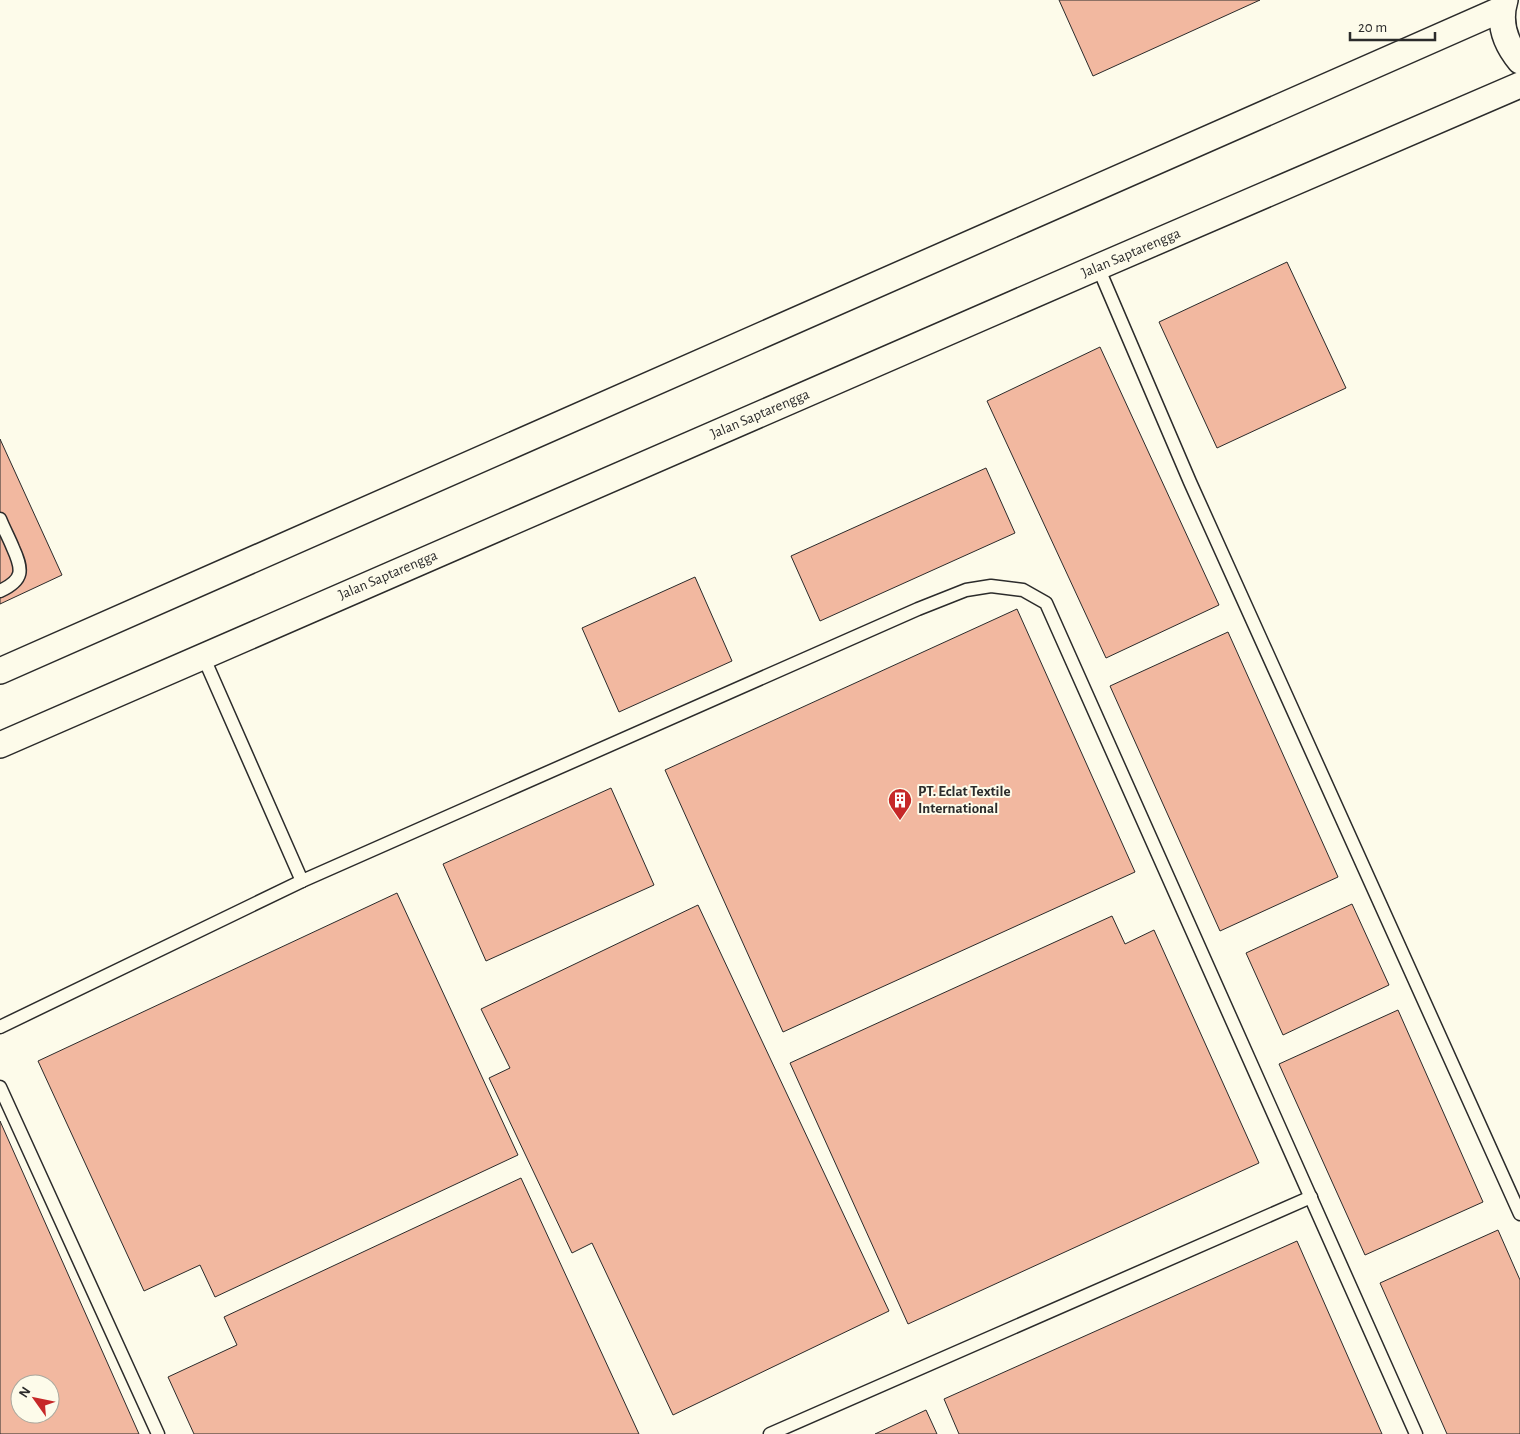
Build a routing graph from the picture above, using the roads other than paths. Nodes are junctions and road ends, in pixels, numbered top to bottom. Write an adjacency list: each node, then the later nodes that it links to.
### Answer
1 (1504, 4): 2 (street); 8 (street)
2 (1520, 60)
3 (1520, 85): 4 (street, Jalan Saptarengga)
4 (1098, 267): 7 (street, Jalan Saptarengga); 14 (lane)
5 (0, 519): 6 (lane)
6 (0, 591)
7 (202, 656): 9 (street, Jalan Saptarengga); 10 (lane)
8 (0, 671)
9 (0, 745)
10 (302, 881): 11 (lane); 13 (lane)
11 (0, 1027)
12 (0, 1086): 15 (lane)
13 (1311, 1197): 16 (lane); 17 (lane)
14 (1520, 1214)
15 (158, 1434)
16 (770, 1434)
17 (1416, 1434)

